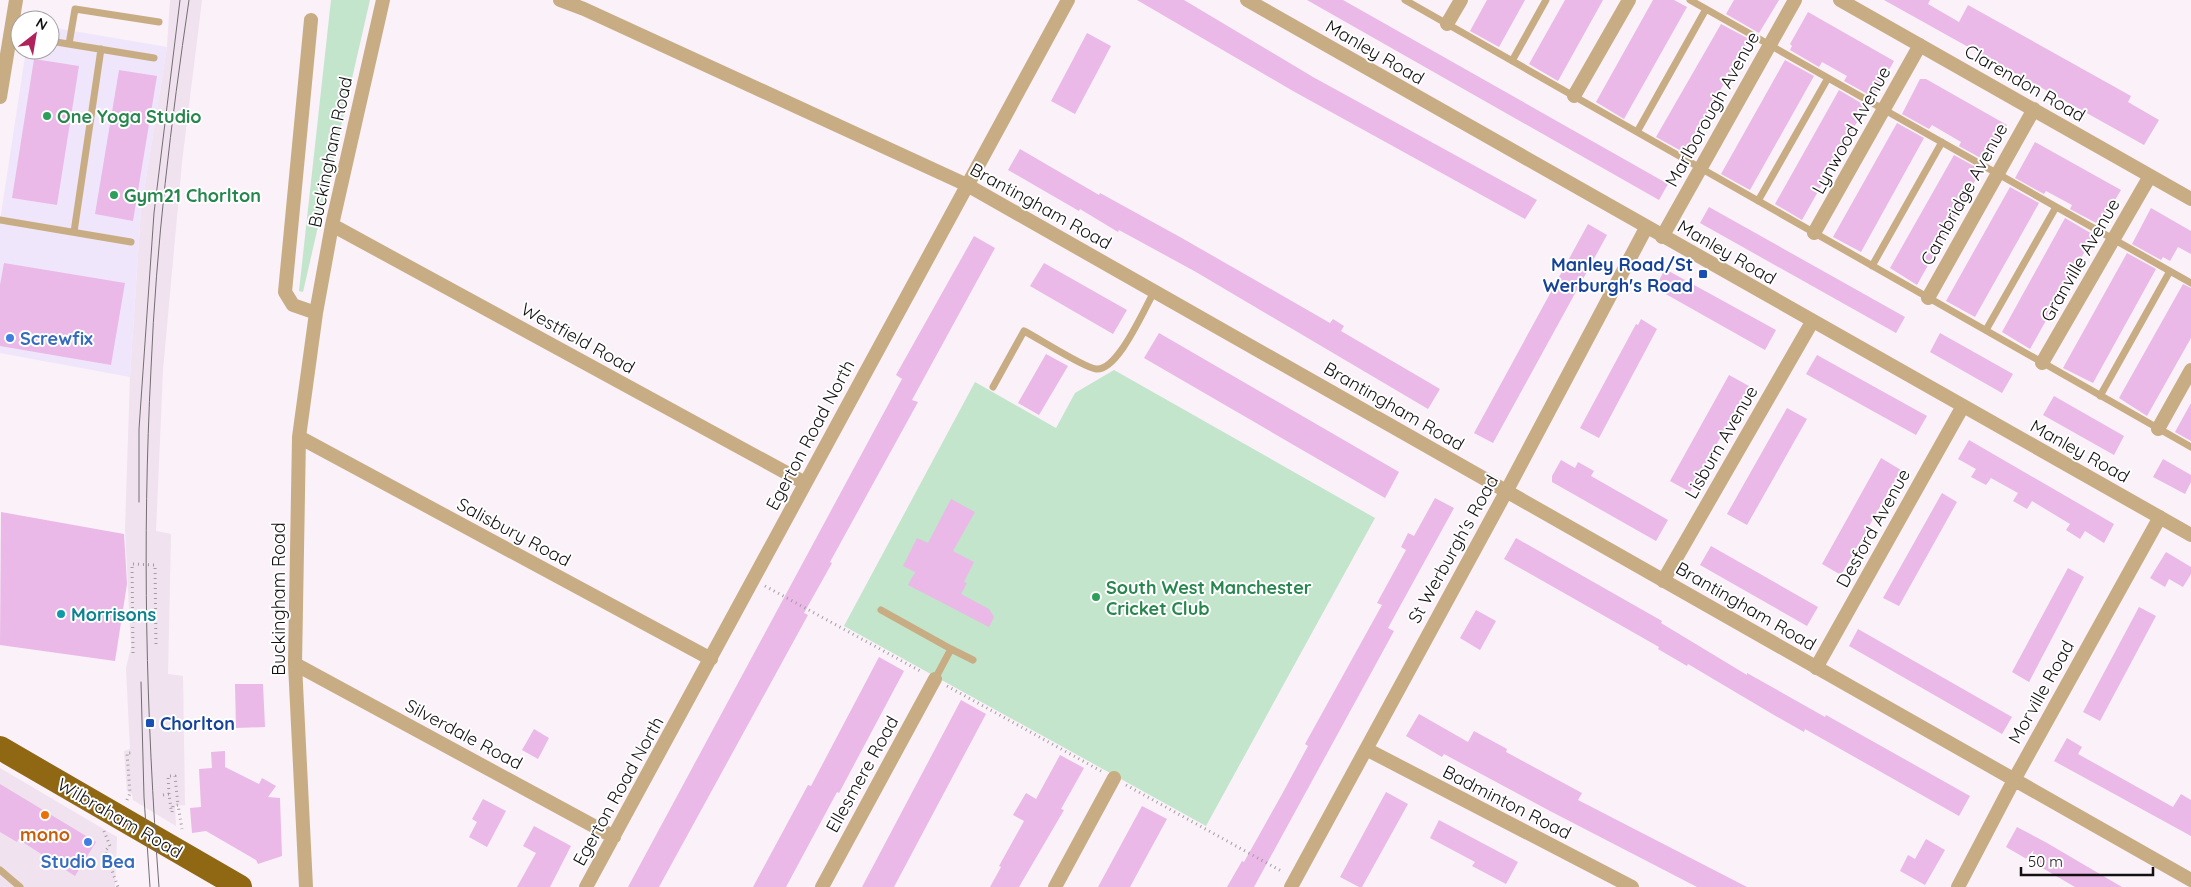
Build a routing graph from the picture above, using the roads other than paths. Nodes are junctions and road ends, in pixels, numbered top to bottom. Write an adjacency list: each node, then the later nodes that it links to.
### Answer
1 (383, 0): 41 (street, Buckingham Road)
2 (560, 0): 12 (street, Brantingham Road)
3 (1068, 0): 36 (street, Egerton Road North)
4 (1246, 0): 42 (street, Manley Road)
5 (1405, 0): 17 (lane)
6 (1461, 0): 17 (street)
7 (1546, 0): 25 (lane)
8 (1629, 0): 27 (street)
9 (1690, 0): 14 (lane)
10 (1795, 0): 20 (street, Marlborough Avenue)
11 (1840, 0): 13 (street, Clarendon Road)
12 (587, 5): 36 (street, Brantingham Road)
13 (1865, 6): 21 (street, Clarendon Road)
14 (1706, 9): 20 (lane); 31 (lane)
15 (311, 20): 53 (street, Buckingham Road)
16 (159, 22): 19 (lane)
17 (1448, 24): 25 (lane)
18 (60, 43): 19 (lane)
19 (69, 44): 22 (lane)
20 (1770, 45): 26 (lane); 33 (street, Marlborough Avenue)
21 (1920, 45): 29 (street, Clarendon Road); 30 (street, Lynwood Avenue)
22 (101, 49): 24 (lane); 43 (lane)
23 (10, 56): 28 (street)
24 (154, 58)
25 (1512, 61): 27 (lane)
26 (1828, 78): 30 (lane); 38 (lane)
27 (1574, 96): 31 (lane)
28 (0, 97)
29 (2034, 109): 34 (street, Cambridge Avenue); 35 (street, Clarendon Road)
30 (1884, 110): 32 (lane); 44 (street, Lynwood Avenue)
31 (1637, 132): 33 (lane)
32 (1942, 142): 34 (lane); 48 (lane)
33 (1701, 168): 38 (lane); 45 (street, Marlborough Avenue)
34 (1997, 174): 39 (lane); 52 (street, Cambridge Avenue)
35 (2150, 176): 37 (street, Clarendon Road); 46 (street, Granville Avenue)
36 (967, 185): 51 (street, Brantingham Road); 64 (street, Egerton Road North)
37 (2191, 199)
38 (1758, 201): 44 (lane)
39 (2056, 206): 46 (lane); 55 (lane)
40 (0, 220): 43 (lane)
41 (332, 226): 53 (street, Buckingham Road); 64 (street, Westfield Road)
42 (1646, 228): 45 (street, Manley Road); 65 (street, St Werburgh's Road)
43 (74, 232): 47 (lane)
44 (1814, 233): 48 (lane)
45 (1662, 237): 54 (street, Manley Road)
46 (2114, 239): 49 (lane); 56 (street, Granville Avenue)
47 (132, 242)
48 (1872, 266): 52 (lane)
49 (2170, 271): 50 (lane); 59 (lane)
50 (2191, 283)
51 (1154, 292): 58 (lane); 65 (street, Brantingham Road)
52 (1928, 298): 55 (lane)
53 (316, 313): 62 (street, Buckingham Road)
54 (1812, 322): 60 (street, Manley Road); 68 (street, Lisburn Avenue)
55 (1986, 330): 56 (lane)
56 (2042, 363): 59 (lane)
57 (2191, 370): 61 (street)
58 (993, 387)
59 (2100, 396): 61 (lane)
60 (1963, 406): 66 (street, Manley Road); 74 (street, Desford Avenue)
61 (2158, 428): 63 (lane)
62 (299, 437): 71 (street, Salisbury Road); 73 (street, Buckingham Road)
63 (2191, 447)
64 (805, 483): 71 (street, Egerton Road North)
65 (1506, 492): 68 (street, Brantingham Road); 77 (street, St Werburgh's Road)
66 (2160, 517): 67 (street, Manley Road); 79 (street, Morville Road)
67 (2191, 535)
68 (1663, 581): 74 (street, Brantingham Road)
69 (881, 610): 70 (lane)
70 (951, 649): 72 (lane); 75 (lane)
71 (710, 659): 80 (street, Egerton Road North)
72 (973, 660)
73 (296, 664): 80 (street, Silverdale Road); 87 (street, Buckingham Road)
74 (1816, 668): 79 (street, Brantingham Road)
75 (935, 679): 89 (street, Ellesmere Road)
76 (0, 748): 86 (highway, Wilbraham Road)
77 (1366, 749): 83 (street, St Werburgh's Road); 84 (street, Badminton Road)
78 (1114, 778): 90 (street)
79 (2014, 780): 82 (street, Brantingham Road); 91 (street, Morville Road)
80 (614, 837): 88 (street, Egerton Road North)
81 (0, 870): 85 (lane)
82 (2191, 880)
83 (1293, 883)
84 (1625, 885)
85 (20, 887)
86 (240, 887)
87 (306, 887)
88 (586, 887)
89 (822, 887)
90 (1055, 887)
91 (1958, 887)

